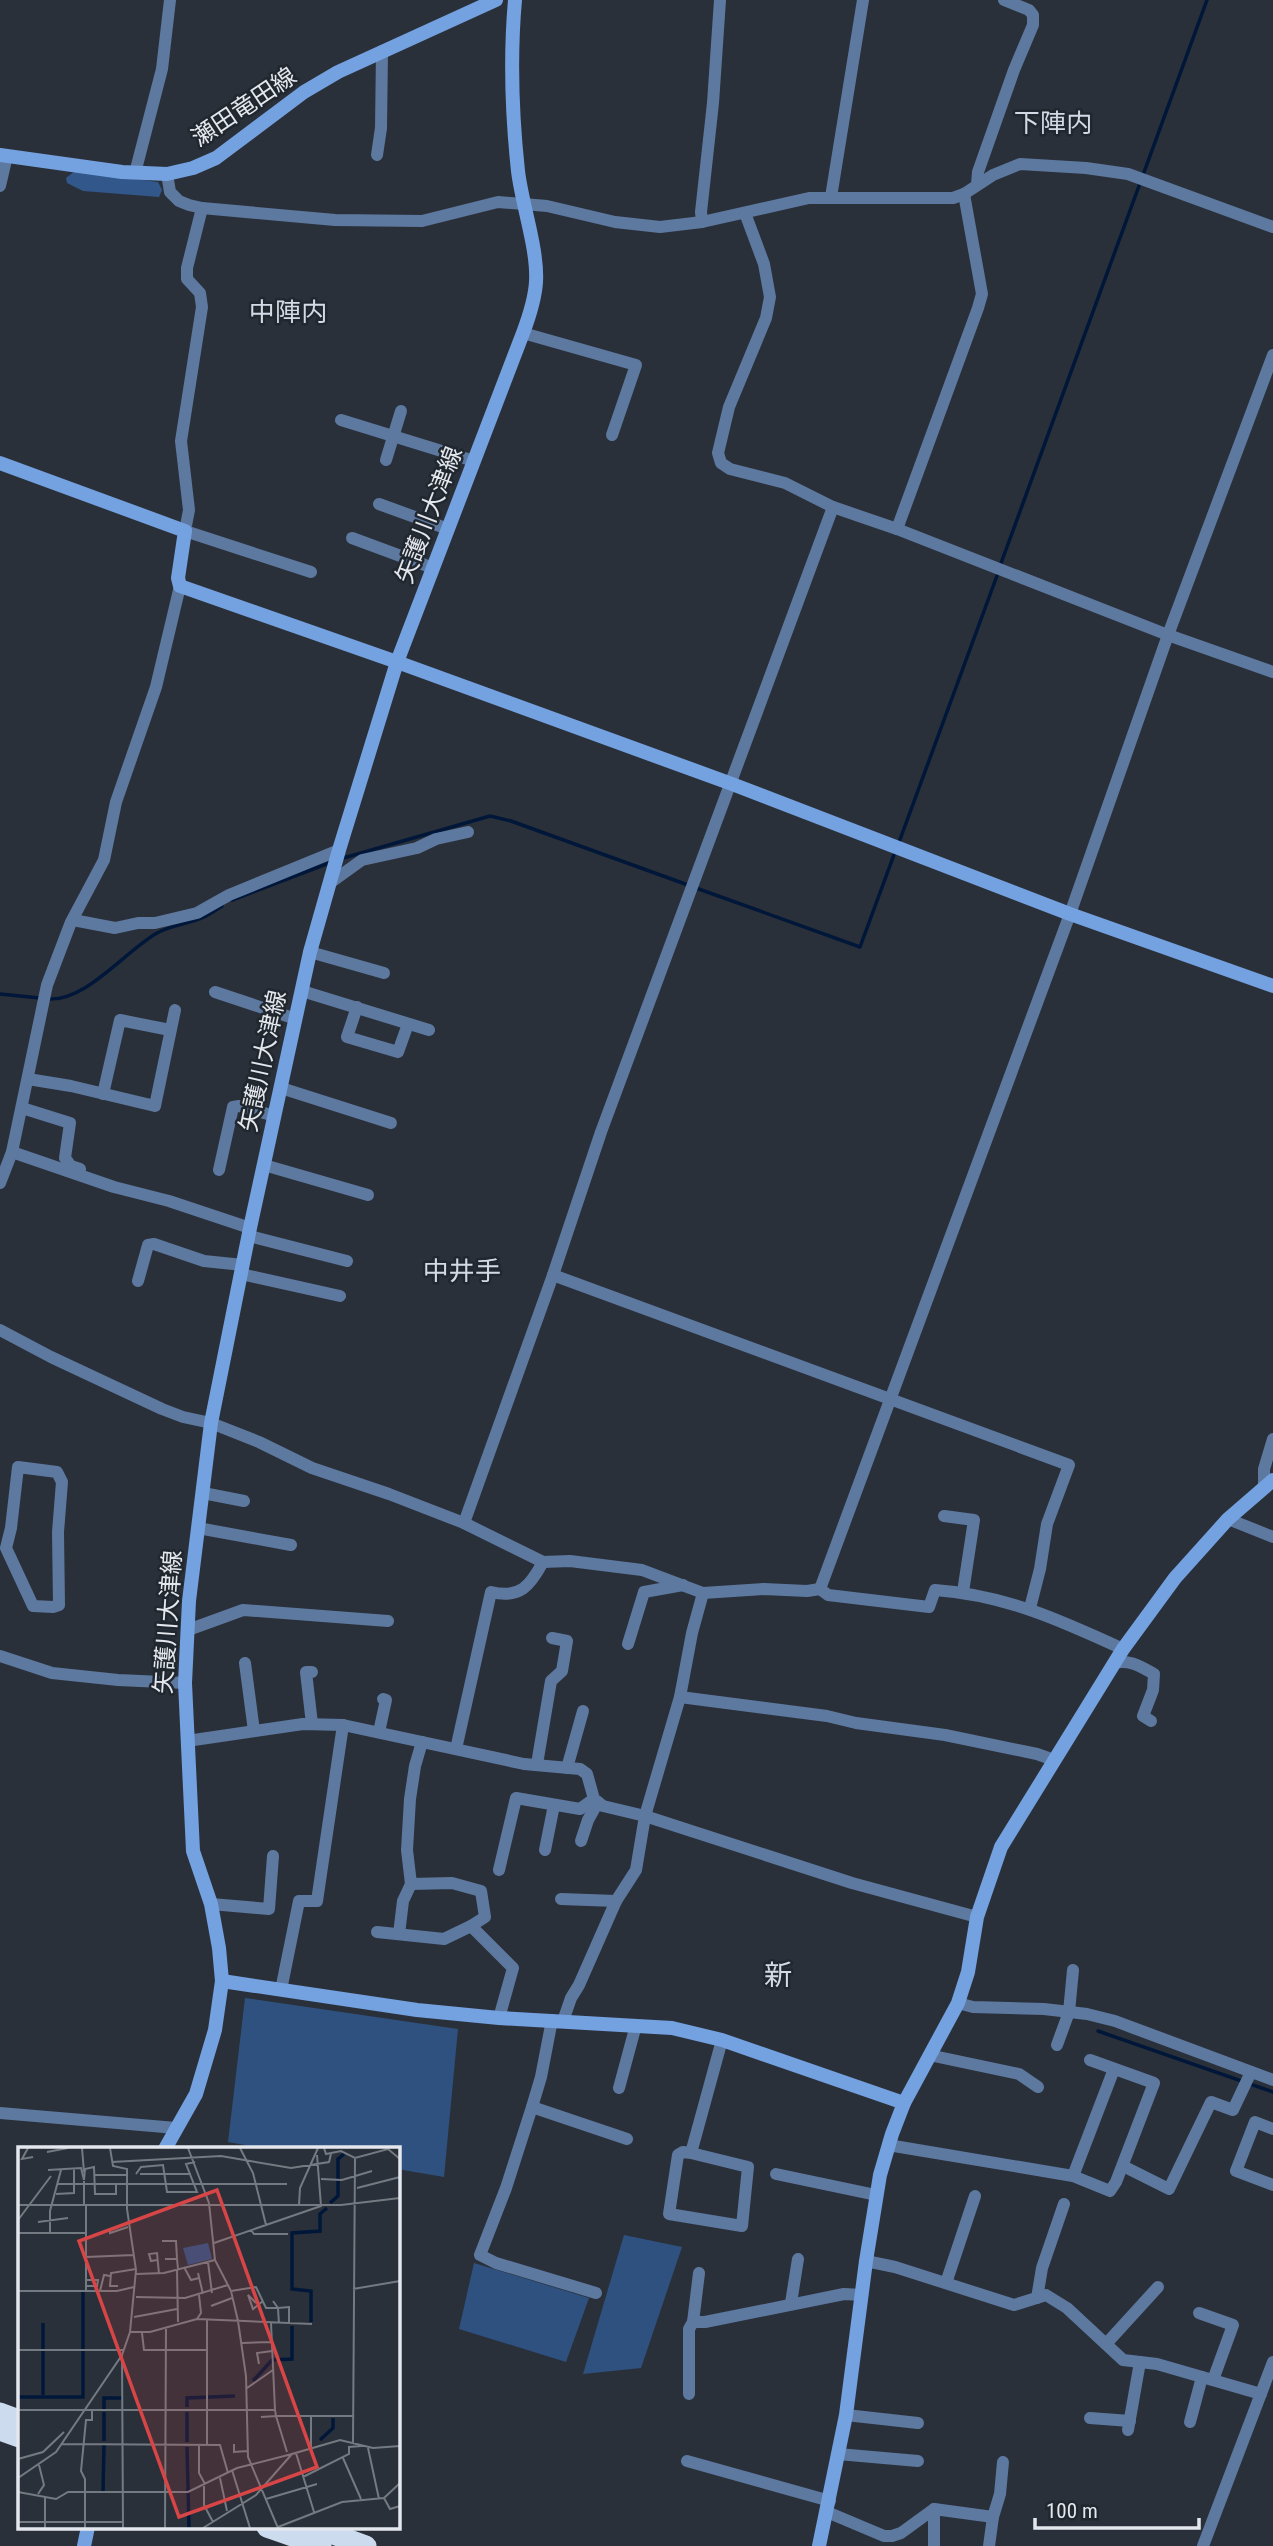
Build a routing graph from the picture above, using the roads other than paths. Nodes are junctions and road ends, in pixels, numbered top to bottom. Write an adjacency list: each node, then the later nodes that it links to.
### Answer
1 (170, 0): 10 (street)
2 (496, 0): 7 (street, 瀬田竜田線)
3 (515, 0): 16 (street, 矢護川大津線)
4 (720, 0): 19 (street)
5 (863, 0): 15 (street)
6 (1004, 0): 12 (street)
7 (382, 51): 8 (street); 11 (street, 瀬田竜田線)
8 (377, 155)
9 (3, 156): 10 (street, 瀬田竜田線); 13 (street)
10 (135, 173): 11 (street, 瀬田竜田線)
11 (167, 174): 17 (street)
12 (977, 184): 14 (street); 20 (street)
13 (0, 186)
14 (964, 194): 15 (street); 33 (street)
15 (831, 197): 18 (street)
16 (523, 204): 17 (street); 19 (street); 21 (street, 矢護川大津線)
17 (202, 208): 34 (street)
18 (745, 214): 19 (street); 31 (street)
19 (702, 222)
20 (1273, 227)
21 (523, 333): 26 (street); 28 (street, 矢護川大津線)
22 (1273, 355): 39 (street)
23 (401, 411): 25 (street)
24 (341, 419): 25 (street)
25 (393, 435): 27 (street); 28 (street)
26 (612, 435)
27 (386, 460)
28 (474, 461): 32 (street, 矢護川大津線)
29 (0, 463): 34 (street)
30 (379, 504): 32 (street)
31 (833, 507): 33 (street); 42 (street)
32 (448, 529): 36 (street, 矢護川大津線)
33 (897, 529): 39 (street)
34 (185, 531): 37 (street); 38 (street)
35 (352, 538): 36 (street)
36 (433, 568): 40 (street, 矢護川大津線)
37 (311, 572)
38 (180, 586): 40 (street); 47 (street)
39 (1168, 635): 41 (street); 46 (street)
40 (397, 662): 42 (street); 44 (street, 矢護川大津線)
41 (1273, 672)
42 (732, 785): 46 (street); 74 (street)
43 (468, 832): 45 (street)
44 (339, 850): 45 (street, 矢護川大津線); 47 (street)
45 (330, 883): 48 (street, 矢護川大津線)
46 (1070, 914): 50 (street); 78 (street)
47 (73, 920): 59 (street)
48 (310, 952): 49 (street); 51 (street, 矢護川大津線)
49 (384, 973)
50 (1273, 986)
51 (302, 991): 53 (street); 55 (street, 矢護川大津線)
52 (215, 992): 55 (street)
53 (357, 1007): 56 (street); 56 (street)
54 (174, 1010): 57 (street)
55 (296, 1019): 60 (street, 矢護川大津線)
56 (408, 1024): 58 (street)
57 (170, 1030): 61 (street); 61 (street)
58 (429, 1030)
59 (28, 1079): 61 (street); 62 (street)
60 (281, 1088): 63 (street, 矢護川大津線); 64 (street)
61 (103, 1094)
62 (22, 1108): 65 (street); 69 (street)
63 (275, 1116): 66 (street, 矢護川大津線); 67 (street)
64 (391, 1123)
65 (12, 1152): 68 (street); 71 (street)
66 (264, 1165): 70 (street); 71 (street, 矢護川大津線)
67 (219, 1170)
68 (0, 1183)
69 (116, 1183)
70 (368, 1195)
71 (250, 1232): 72 (street); 73 (street, 矢護川大津線)
72 (348, 1261)
73 (242, 1269): 75 (street); 76 (street); 79 (street, 矢護川大津線)
74 (553, 1275): 78 (street); 87 (street)
75 (138, 1281)
76 (340, 1296)
77 (0, 1330): 79 (street)
78 (891, 1399): 93 (street); 96 (street)
79 (211, 1423): 82 (street, 矢護川大津線); 87 (street)
80 (1273, 1439): 81 (street)
81 (1268, 1484): 86 (street)
82 (203, 1493): 83 (street); 88 (street, 矢護川大津線)
83 (244, 1501)
84 (6, 1515): 84 (street)
85 (944, 1516): 94 (street)
86 (1228, 1519): 89 (street); 101 (street)
87 (464, 1523): 91 (street)
88 (198, 1528): 90 (street); 98 (street, 矢護川大津線)
89 (1273, 1536)
90 (291, 1545)
91 (543, 1562): 92 (street); 117 (street)
92 (683, 1585): 95 (street); 100 (street)
93 (820, 1589): 94 (street); 95 (street)
94 (963, 1592): 96 (street)
95 (703, 1593): 107 (street)
96 (1030, 1608): 101 (street)
97 (388, 1621): 98 (street)
98 (188, 1630): 106 (street, 矢護川大津線)
99 (552, 1638): 119 (street)
100 (628, 1644)
101 (1123, 1649): 104 (street)
102 (0, 1656): 106 (street)
103 (245, 1663): 113 (street)
104 (1114, 1663): 110 (street); 118 (street)
105 (312, 1672): 111 (street)
106 (185, 1683): 115 (street, 矢護川大津線)
107 (680, 1697): 118 (street); 123 (street)
108 (383, 1699): 114 (street)
109 (583, 1712): 120 (street)
110 (1151, 1721)
111 (312, 1724): 112 (street); 113 (street)
112 (343, 1725): 114 (street); 138 (street)
113 (254, 1731): 115 (street)
114 (379, 1732): 116 (street)
115 (187, 1741): 131 (street, 矢護川大津線)
116 (422, 1742): 117 (street); 128 (street)
117 (456, 1749): 119 (street)
118 (1054, 1760): 132 (street)
119 (537, 1764): 120 (street)
120 (567, 1768): 121 (street)
121 (596, 1801): 122 (street); 123 (street); 124 (street)
122 (554, 1805): 125 (street); 127 (street)
123 (645, 1816): 130 (street); 132 (street)
124 (581, 1841)
125 (545, 1850)
126 (274, 1856): 131 (street)
127 (499, 1870)
128 (411, 1884): 133 (street); 135 (street)
129 (561, 1899): 130 (street)
130 (616, 1901): 142 (street)
131 (211, 1904): 137 (street, 矢護川大津線)
132 (976, 1917): 139 (street)
133 (471, 1926): 135 (street); 141 (street)
134 (377, 1932): 135 (street)
135 (399, 1934)
136 (1073, 1970): 140 (street)
137 (222, 1981): 138 (street); 158 (street, 矢護川大津線)
138 (281, 1990): 141 (street)
139 (958, 2003): 140 (street); 146 (street)
140 (1069, 2012): 145 (street); 149 (street)
141 (499, 2018): 142 (street)
142 (558, 2020): 143 (street); 154 (street)
143 (636, 2025): 144 (street); 152 (street)
144 (722, 2040): 153 (street); 163 (street)
145 (1057, 2045)
146 (929, 2055): 151 (street); 153 (street)
147 (1090, 2060): 148 (street)
148 (1115, 2069): 164 (street); 166 (street)
149 (1251, 2072): 150 (street); 155 (street)
150 (1273, 2080)
151 (1038, 2087)
152 (619, 2088)
153 (904, 2103): 161 (street)
154 (532, 2107): 160 (street); 176 (street)
155 (1233, 2110): 157 (street); 164 (street)
156 (0, 2113): 158 (street)
157 (1255, 2122): 159 (street); 167 (street)
158 (176, 2128): 162 (street, 矢護川大津線)
159 (1273, 2129)
160 (627, 2139)
161 (888, 2146): 166 (street); 168 (street)
162 (166, 2147)
163 (691, 2153): 163 (street)
164 (1122, 2166): 166 (street)
165 (776, 2174): 168 (street)
166 (1073, 2176)
167 (1273, 2185)
168 (876, 2195): 172 (street)
169 (975, 2196): 174 (street)
170 (1064, 2204): 178 (street)
171 (798, 2259): 179 (street)
172 (866, 2261): 174 (street); 177 (street)
173 (699, 2273): 181 (street)
174 (946, 2283): 178 (street)
175 (1158, 2287): 182 (street)
176 (596, 2293)
177 (862, 2295): 179 (street); 189 (street)
178 (1037, 2298): 182 (street)
179 (791, 2303): 181 (street)
180 (1199, 2313): 185 (street)
181 (693, 2322): 186 (street)
182 (1106, 2344): 183 (street)
183 (1140, 2362): 185 (street); 190 (street)
184 (1273, 2362): 187 (street)
185 (1207, 2378): 187 (street); 192 (street)
186 (690, 2394)
187 (1261, 2394): 212 (street)
188 (0, 2413): 191 (highway)
189 (846, 2415): 193 (street); 196 (street)
190 (1090, 2418)
191 (18, 2420)
192 (1190, 2422)
193 (918, 2423)
194 (0, 2430): 195 (highway)
195 (18, 2437)
196 (838, 2454): 198 (street); 200 (street)
197 (687, 2461): 200 (street)
198 (918, 2461)
199 (1003, 2462): 202 (street)
200 (828, 2507): 201 (street); 209 (street)
201 (934, 2510): 202 (street); 210 (street)
202 (993, 2517): 211 (street)
203 (88, 2528): 206 (street)
204 (271, 2528): 207 (highway)
205 (317, 2528): 208 (highway)
206 (84, 2546)
207 (321, 2546)
208 (366, 2546)
209 (819, 2546)
210 (934, 2546)
211 (989, 2546)
212 (1203, 2546)

